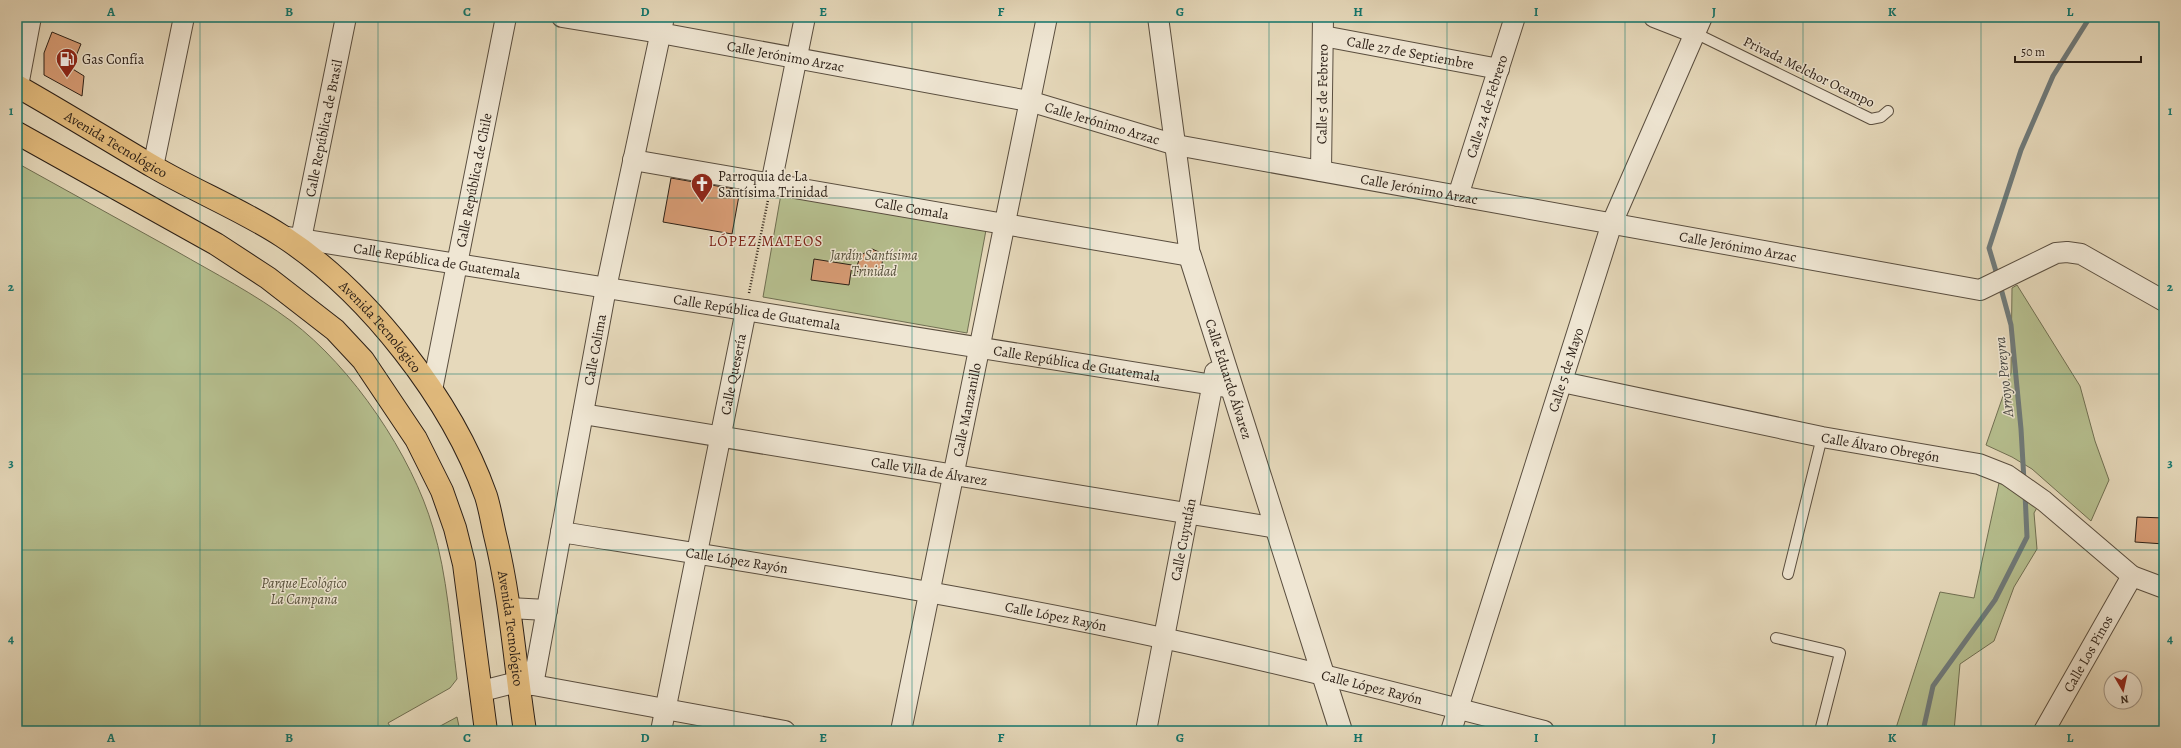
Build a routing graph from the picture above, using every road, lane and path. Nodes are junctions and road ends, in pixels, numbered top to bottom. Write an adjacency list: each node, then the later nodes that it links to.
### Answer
1 (31, 17): 16 (street)
2 (184, 17): 22 (street)
3 (346, 17): 28 (street, Calle República de Brasil)
4 (506, 17): 30 (street, Calle República de Chile)
5 (562, 17): 11 (street, Calle Jerónimo Arzac)
6 (804, 17): 14 (street)
7 (1047, 17): 17 (street, Calle Manzanillo)
8 (1158, 17): 20 (street, Calle Eduardo Álvarez)
9 (1515, 17): 15 (street, Calle 24 de Febrero)
10 (1654, 17): 12 (street)
11 (662, 25): 14 (street, Calle Jerónimo Arzac); 21 (street, Calle Colima)
12 (1699, 25): 18 (lane, Privada Melchor Ocampo); 26 (street, Calle 5 de Mayo)
13 (1323, 26): 15 (street, Calle 27 de Septiembre); 23 (street, Calle 5 de Febrero)
14 (796, 58): 17 (street, Calle Jerónimo Arzac); 24 (street)
15 (1499, 68): 25 (street, Calle 24 de Febrero)
16 (17, 86): 22 (main road, Avenida Tecnológico)
17 (1030, 101): 20 (street, Calle Jerónimo Arzac); 27 (street, Calle Manzanillo)
18 (1888, 110)
19 (17, 133): 56 (main road)
20 (1176, 145): 23 (street, Calle Jerónimo Arzac); 29 (street, Calle Eduardo Álvarez)
21 (633, 160): 24 (street, Calle Comala); 31 (street, Calle Colima)
22 (154, 167): 28 (main road, Avenida Tecnológico)
23 (1321, 171): 25 (street, Calle Jerónimo Arzac)
24 (771, 184): 27 (street, Calle Comala); 33 (path)
25 (1458, 196): 26 (street, Calle Jerónimo Arzac)
26 (1612, 223): 32 (street, Calle Jerónimo Arzac); 35 (street, Calle 5 de Mayo)
27 (1004, 224): 29 (street, Calle Comala); 34 (street, Calle Manzanillo)
28 (292, 238): 30 (street, Calle República de Guatemala); 37 (main road, Avenida Tecnológico)
29 (1190, 256): 36 (street, Calle Eduardo Álvarez)
30 (457, 264): 31 (street, Calle República de Guatemala); 37 (street, Calle República de Chile)
31 (606, 288): 33 (street, Calle República de Guatemala); 38 (street, Calle Colima)
32 (2164, 301)
33 (746, 310): 34 (street, Calle República de Guatemala); 39 (street, Calle Quesería)
34 (979, 347): 36 (street, Calle República de Guatemala); 41 (street, Calle Manzanillo)
35 (1562, 382): 40 (street, Calle Álvaro Obregón); 58 (street, Calle 5 de Mayo)
36 (1222, 386): 42 (street, Calle Cuyutlán); 43 (street, Calle Eduardo Álvarez)
37 (432, 390): 50 (main road, Avenida Tecnológico)
38 (583, 414): 39 (street, Calle Villa de Álvarez); 44 (street, Calle Colima)
39 (720, 436): 41 (street, Calle Villa de Álvarez); 45 (street, Calle Quesería)
40 (1822, 437): 46 (lane); 47 (street, Calle Álvaro Obregón)
41 (954, 474): 42 (street, Calle Villa de Álvarez); 49 (street, Calle Manzanillo)
42 (1188, 513): 43 (street, Calle Villa de Álvarez); 52 (street, Calle Cuyutlán)
43 (1277, 528): 54 (street, Calle Eduardo Álvarez)
44 (561, 532): 45 (street, Calle López Rayón); 51 (street, Calle Colima)
45 (697, 554): 49 (street, Calle López Rayón); 57 (street, Calle Quesería)
46 (1788, 574)
47 (2132, 576): 48 (street, Calle Álvaro Obregón); 69 (street, Calle Los Pinos)
48 (2164, 588)
49 (930, 593): 52 (street, Calle López Rayón); 63 (street, Calle Manzanillo)
50 (509, 608): 51 (street); 55 (main road, Avenida Tecnológico)
51 (546, 610): 55 (street, Calle Colima)
52 (1164, 638): 54 (street, Calle López Rayón); 64 (street, Calle Cuyutlán)
53 (1776, 638): 68 (lane)
54 (1323, 674): 58 (street, Calle López Rayón); 65 (street, Calle Eduardo Álvarez)
55 (525, 683): 56 (street); 57 (street); 60 (main road, Avenida Tecnológico)
56 (482, 691): 59 (main road)
57 (665, 709): 61 (street, Calle Quesería); 62 (street)
58 (1458, 709): 66 (street, Calle 5 de Mayo); 67 (street, Calle López Rayón)
59 (486, 731)
60 (525, 731)
61 (661, 731)
62 (785, 731)
63 (901, 731)
64 (1146, 731)
65 (1341, 731)
66 (1451, 731)
67 (1544, 731)
68 (1820, 731)
69 (2044, 731)

